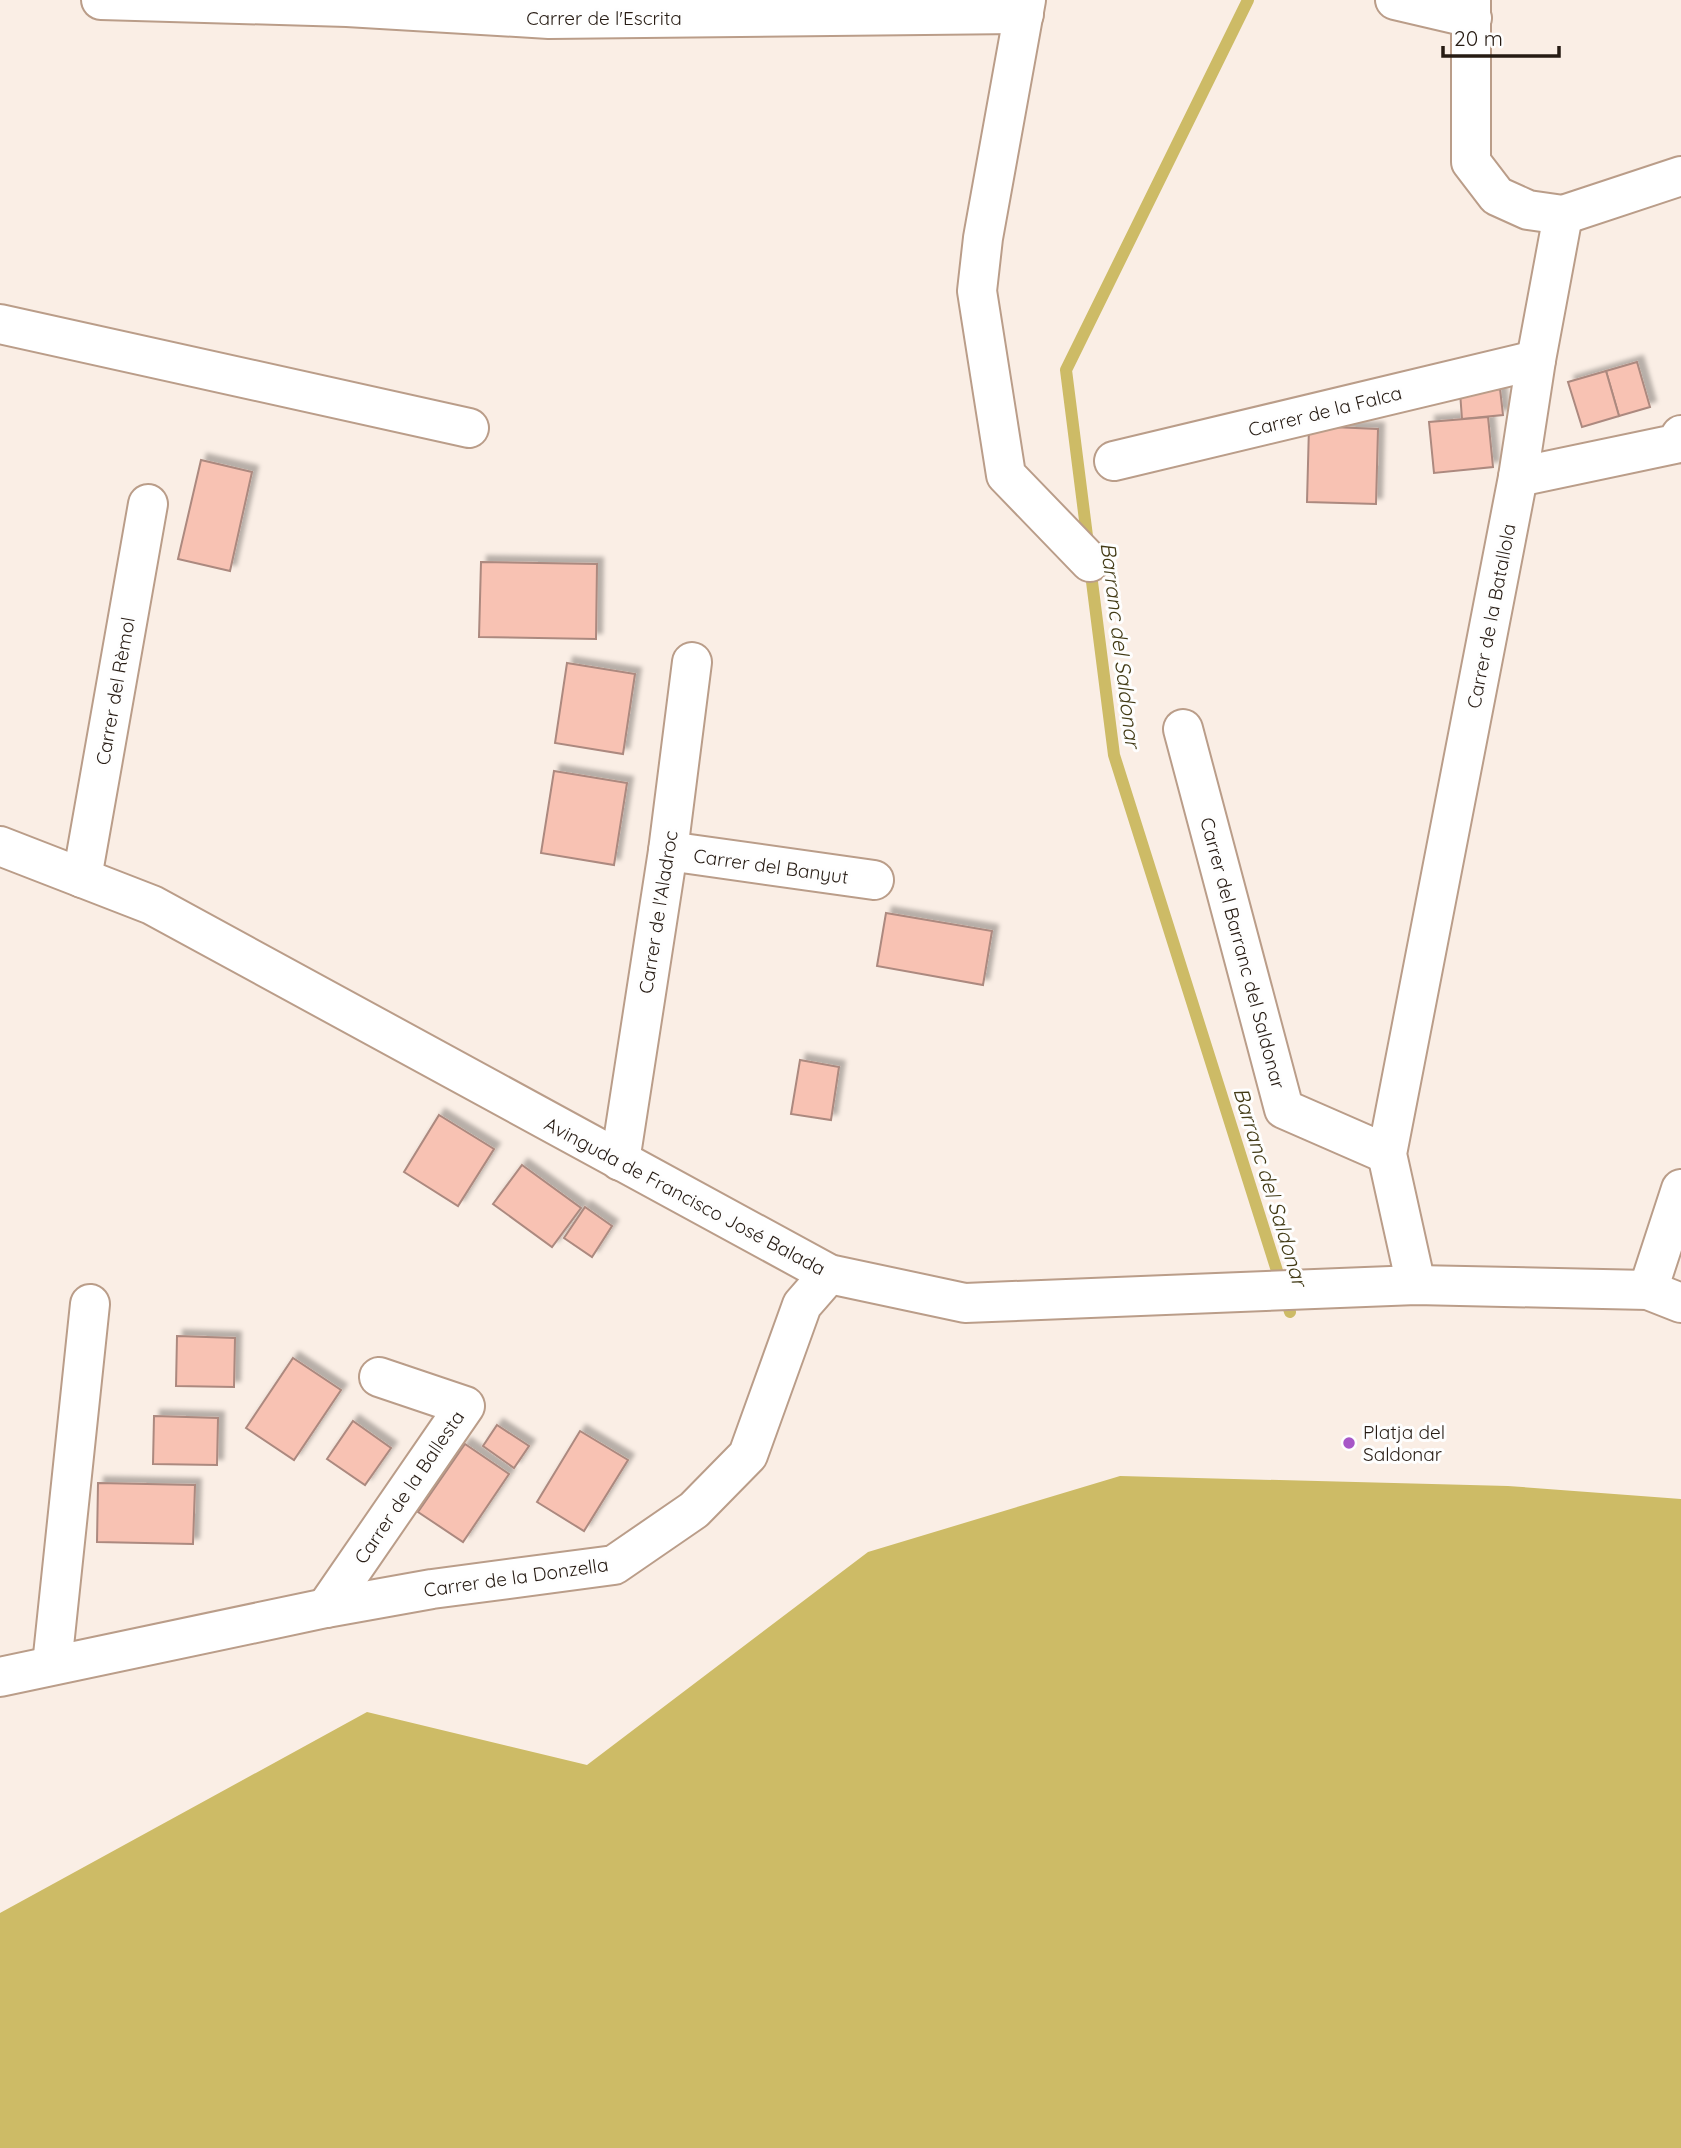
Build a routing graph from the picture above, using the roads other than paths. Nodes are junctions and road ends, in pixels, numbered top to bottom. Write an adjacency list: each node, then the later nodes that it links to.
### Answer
1 (101, 0): 3 (street, Carrer de l'Escrita)
2 (1395, 0): 4 (street)
3 (1025, 7): 14 (street)
4 (1471, 9): 6 (street)
5 (1681, 176): 6 (street)
6 (1563, 215): 8 (street, Carrer de la Batallola)
7 (0, 324): 9 (street)
8 (1535, 360): 11 (street, Carrer de la Falca); 12 (street, Carrer de la Batallola)
9 (469, 428)
10 (1681, 435): 12 (street)
11 (1114, 461)
12 (1518, 477): 21 (street, Carrer de la Batallola)
13 (148, 504): 19 (street, Carrer del Rèmol)
14 (1090, 562)
15 (692, 662): 18 (street, Carrer de l'Aladroc)
16 (1183, 729): 21 (street, Carrer del Barranc del Saldonar)
17 (0, 846): 19 (street, Avinguda de Francisco José Balada)
18 (668, 851): 20 (street, Carrer del Banyut); 22 (street, Carrer de l'Aladroc)
19 (82, 878): 22 (street, Avinguda de Francisco José Balada)
20 (874, 880)
21 (1387, 1154): 25 (street, Carrer de la Batallola)
22 (620, 1161): 24 (street, Avinguda de Francisco José Balada)
23 (1681, 1189): 26 (street)
24 (829, 1275): 25 (street, Avinguda de Francisco José Balada); 29 (street, Carrer de la Donzella)
25 (1416, 1285): 26 (street, Avinguda de Francisco José Balada)
26 (1665, 1296)
27 (90, 1304): 30 (street)
28 (379, 1377): 29 (street, Carrer de la Ballesta)
29 (326, 1608): 30 (street, Carrer de la Donzella)
30 (52, 1665): 31 (street, Carrer de la Donzella)
31 (0, 1677)

